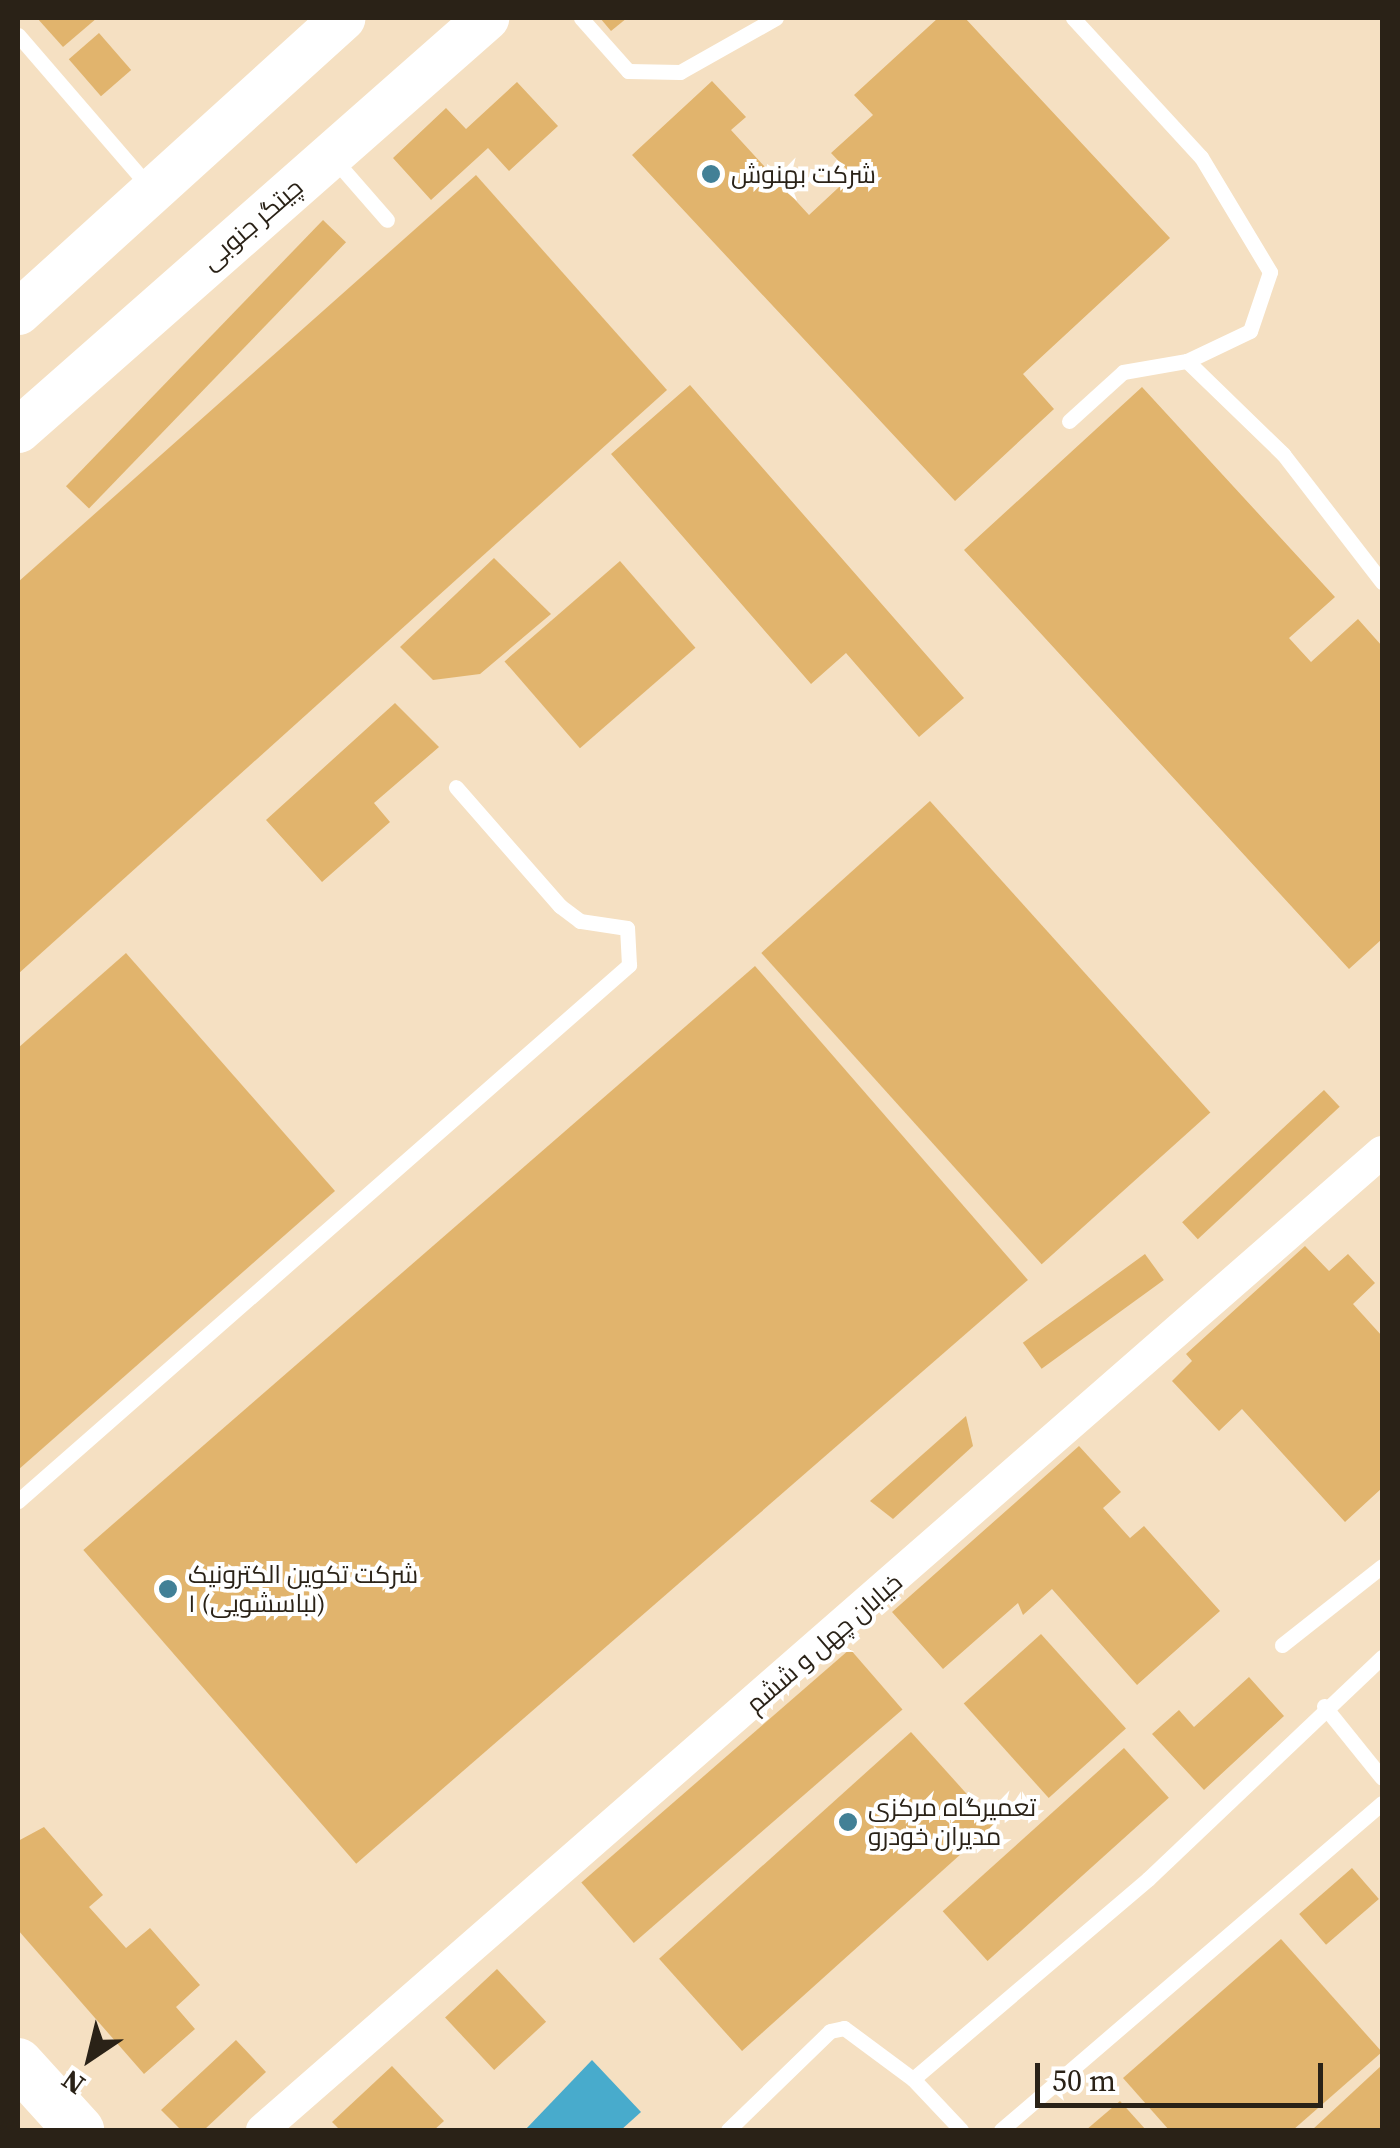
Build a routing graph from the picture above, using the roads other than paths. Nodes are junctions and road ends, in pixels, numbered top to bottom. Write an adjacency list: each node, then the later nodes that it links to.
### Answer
1 (342, 18): 8 (main road)
2 (486, 18): 7 (main road, چیتگر جنوبی)
3 (581, 18): 4 (lane)
4 (776, 18)
5 (1074, 18): 11 (lane)
6 (18, 35): 8 (lane)
7 (330, 155): 9 (lane); 13 (main road, چیتگر جنوبی)
8 (152, 190): 10 (main road)
9 (387, 220)
10 (18, 312)
11 (1187, 361): 12 (lane); 14 (lane)
12 (1069, 421)
13 (18, 430)
14 (1382, 582)
15 (456, 788): 17 (lane)
16 (1382, 1152): 27 (street, خیابان چهل و ششم)
17 (18, 1501)
18 (1382, 1566): 19 (lane)
19 (1282, 1645)
20 (1382, 1657): 21 (lane)
21 (1324, 1706): 22 (lane); 25 (lane)
22 (1382, 1778)
23 (1382, 1802): 30 (lane)
24 (18, 2062): 26 (main road)
25 (914, 2080): 28 (lane); 29 (lane)
26 (78, 2130)
27 (262, 2130)
28 (728, 2130)
29 (961, 2130)
30 (1000, 2130)

